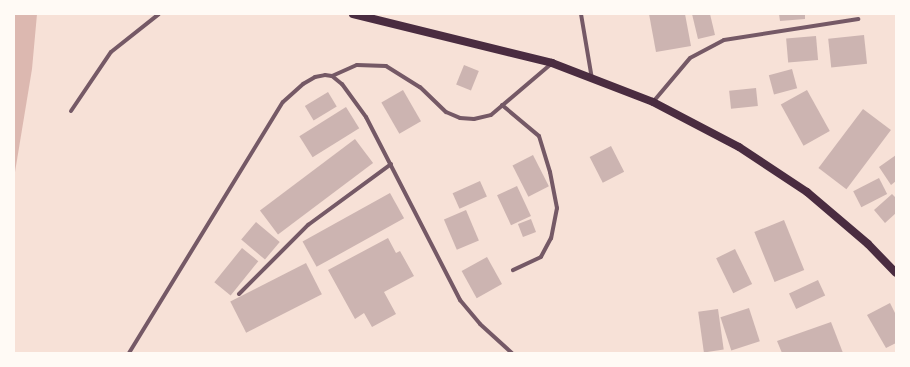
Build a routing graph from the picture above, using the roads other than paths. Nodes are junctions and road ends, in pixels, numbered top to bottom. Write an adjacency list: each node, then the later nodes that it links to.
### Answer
1 (159, 14): 10 (street)
2 (581, 14): 7 (street)
3 (357, 15): 5 (main road)
4 (858, 19): 8 (street)
5 (552, 62): 7 (main road); 9 (street)
6 (332, 76): 9 (street); 11 (street); 15 (street)
7 (592, 80): 8 (main road)
8 (653, 102): 13 (main road)
9 (502, 105): 12 (street)
10 (71, 111)
11 (391, 164): 14 (street); 16 (street)
12 (514, 270)
13 (896, 273)
14 (239, 294)
15 (129, 353)
16 (512, 353)

